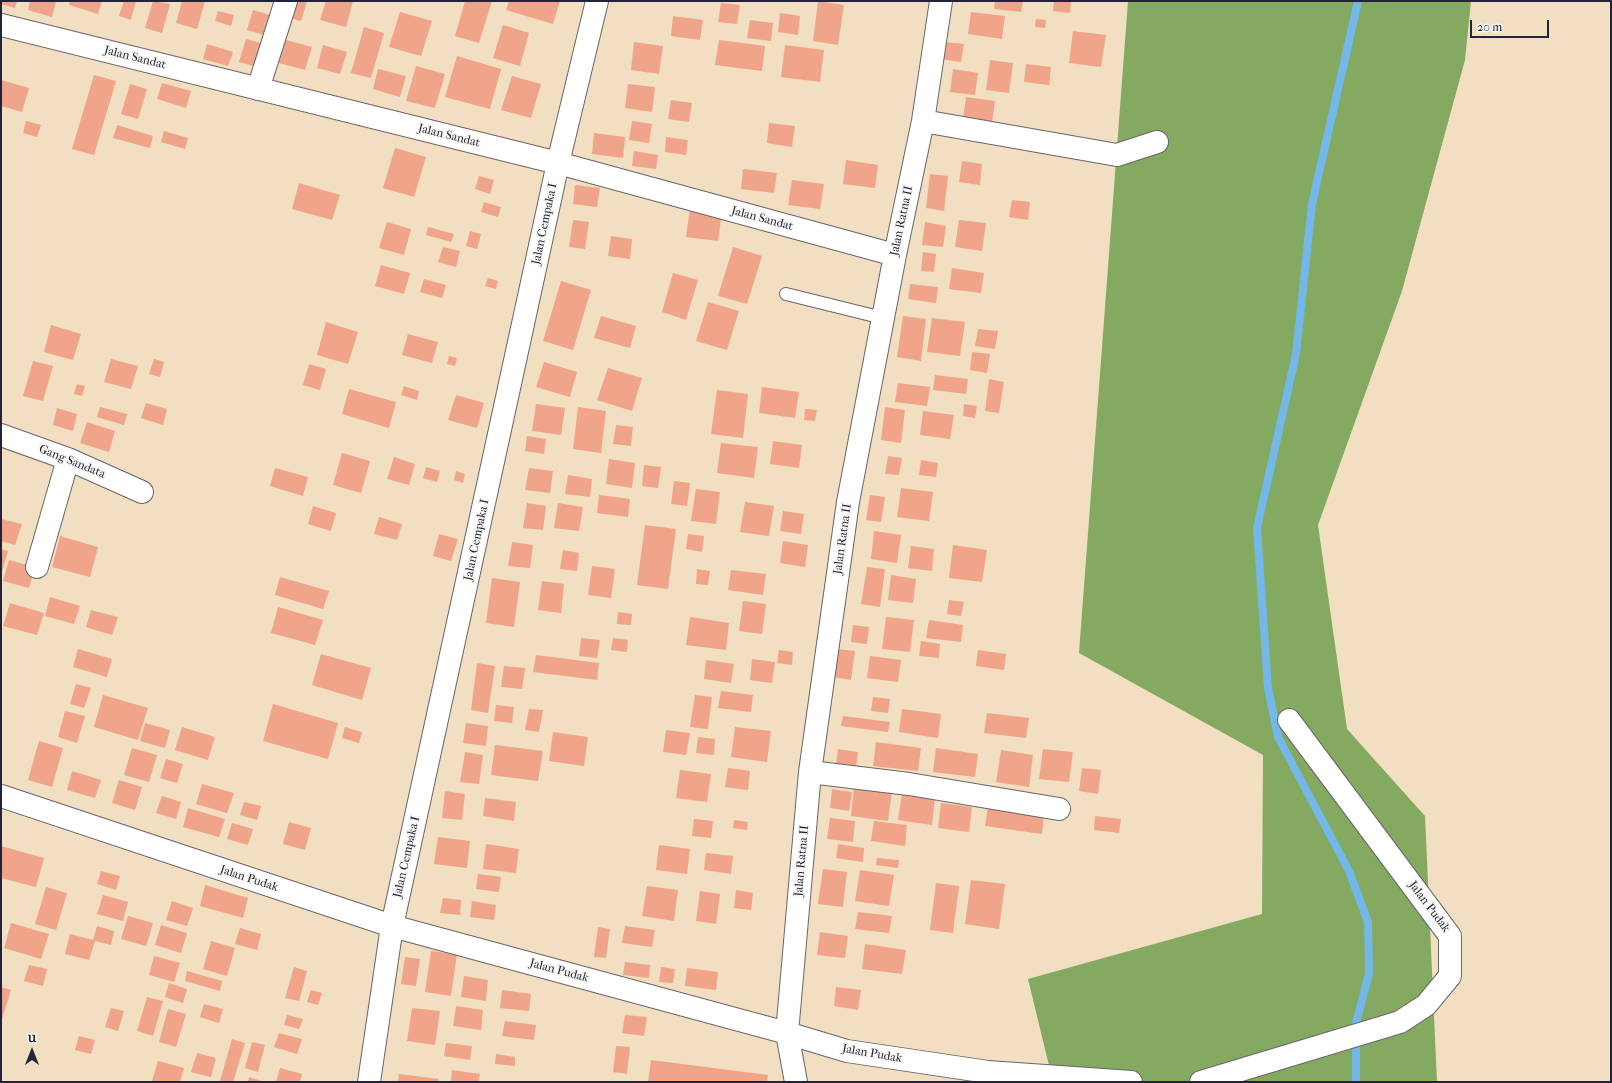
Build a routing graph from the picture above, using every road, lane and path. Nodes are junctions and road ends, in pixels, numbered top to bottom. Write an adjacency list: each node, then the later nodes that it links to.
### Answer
1 (286, 1): 5 (street)
2 (597, 1): 8 (street, Jalan Cempaka I)
3 (941, 1): 6 (street, Jalan Ratna II)
4 (1, 25): 5 (street, Jalan Sandat)
5 (258, 89): 8 (street, Jalan Sandat)
6 (922, 121): 7 (street); 9 (street, Jalan Ratna II)
7 (1157, 142)
8 (558, 163): 9 (street, Jalan Sandat); 20 (street, Jalan Cempaka I)
9 (895, 255): 11 (street, Jalan Ratna II)
10 (786, 294): 11 (lane)
11 (883, 318): 17 (street, Jalan Ratna II)
12 (1, 436): 13 (street, Gang Sandata)
13 (68, 459): 14 (street, Gang Sandata); 15 (street)
14 (142, 492)
15 (37, 567)
16 (1289, 720): 26 (street, Jalan Pudak)
17 (810, 772): 19 (street); 21 (street, Jalan Ratna II)
18 (1, 796): 20 (street, Jalan Pudak)
19 (1059, 809)
20 (392, 926): 21 (street, Jalan Pudak); 23 (street, Jalan Cempaka I)
21 (787, 1032): 22 (street, Jalan Pudak); 24 (street, Jalan Ratna II)
22 (989, 1077): 25 (street, Jalan Pudak)
23 (369, 1082)
24 (796, 1082)
25 (1131, 1082)
26 (1201, 1082)

